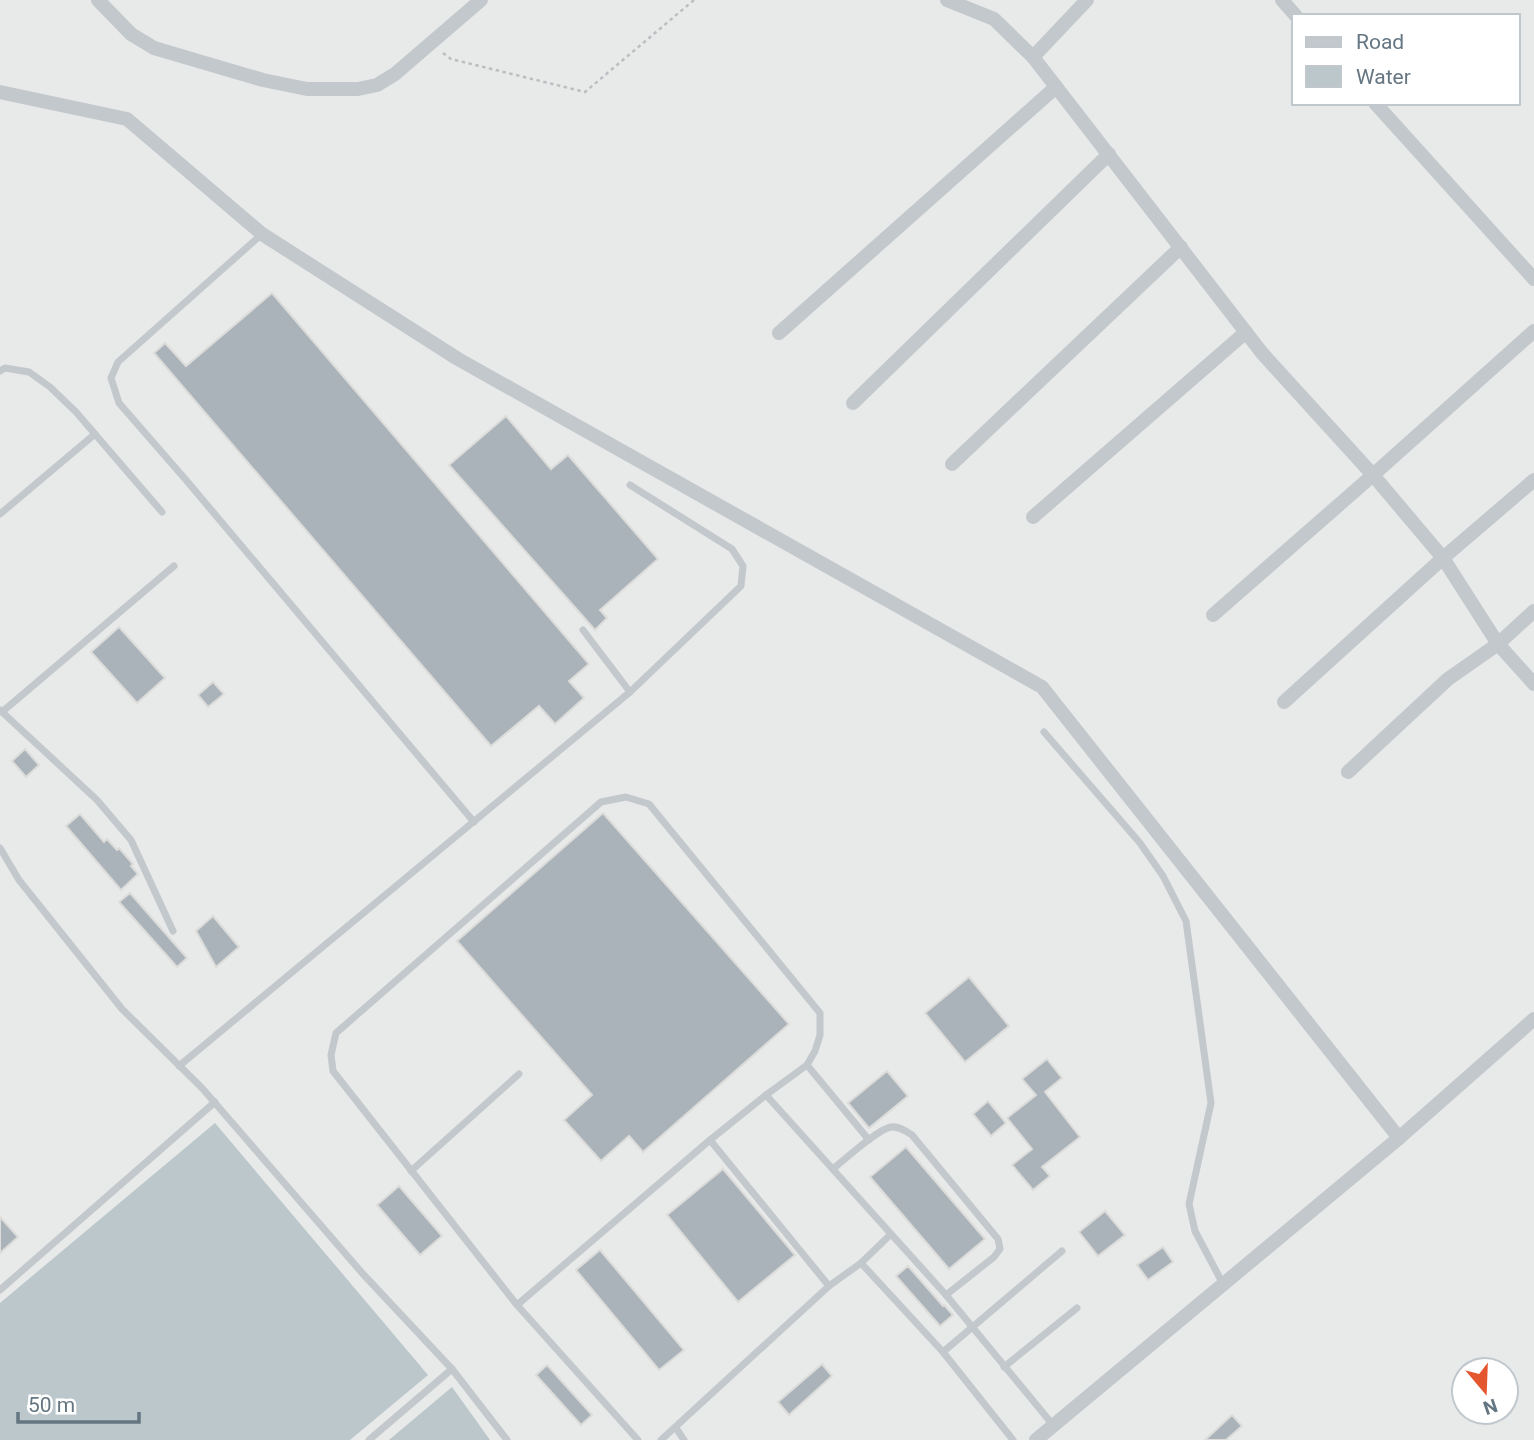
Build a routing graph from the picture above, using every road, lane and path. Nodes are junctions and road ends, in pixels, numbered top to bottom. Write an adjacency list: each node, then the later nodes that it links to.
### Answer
1 (98, 0): 8 (street)
2 (481, 0): 8 (street)
3 (694, 0): 8 (path)
4 (947, 0): 9 (street)
5 (1087, 0): 9 (street)
6 (1282, 0): 7 (street)
7 (1294, 14)
8 (431, 43)
9 (1033, 57): 10 (street)
10 (1056, 87): 13 (street); 19 (street)
11 (0, 92): 14 (street)
12 (1377, 105): 16 (street)
13 (1109, 154): 15 (street); 21 (street)
14 (262, 234): 42 (lane); 51 (street)
15 (1181, 247): 18 (street); 23 (street)
16 (1534, 279)
17 (1534, 331): 24 (street)
18 (1246, 332): 24 (street); 29 (street)
19 (779, 333)
20 (0, 371): 22 (lane)
21 (853, 403)
22 (95, 434): 27 (lane); 28 (lane)
23 (951, 464)
24 (1373, 475): 30 (street); 33 (street)
25 (1534, 480): 30 (street)
26 (630, 485): 37 (lane)
27 (162, 512)
28 (0, 514)
29 (1032, 517)
30 (1443, 558): 35 (street); 38 (street)
31 (174, 566): 39 (lane)
32 (1534, 611): 35 (street)
33 (1213, 615)
34 (583, 631): 37 (lane)
35 (1498, 644): 36 (street); 41 (street)
36 (1534, 684)
37 (630, 692): 42 (lane)
38 (1284, 702)
39 (1, 711): 44 (lane)
40 (1044, 732): 59 (lane)
41 (1348, 772)
42 (474, 822): 47 (lane)
43 (0, 848): 47 (lane)
44 (173, 932)
45 (1534, 1019): 51 (street)
46 (807, 1065): 49 (lane); 53 (lane); 55 (lane)
47 (180, 1066): 50 (lane)
48 (519, 1074): 55 (lane)
49 (766, 1094): 52 (lane); 54 (lane)
50 (215, 1102): 61 (lane); 68 (lane)
51 (1399, 1138): 59 (street)
52 (710, 1140): 60 (lane); 63 (lane)
53 (869, 1140): 54 (lane); 62 (lane)
54 (833, 1169): 56 (lane)
55 (411, 1171): 63 (lane)
56 (890, 1235): 58 (lane); 62 (lane)
57 (1062, 1251): 65 (lane)
58 (861, 1263): 60 (lane); 66 (lane)
59 (1223, 1284): 69 (street)
60 (829, 1286): 70 (lane)
61 (0, 1290)
62 (946, 1295): 65 (lane)
63 (517, 1305): 73 (lane)
64 (1077, 1308): 67 (lane)
65 (972, 1328): 66 (lane); 67 (lane)
66 (943, 1352): 76 (lane)
67 (1004, 1367): 69 (lane)
68 (452, 1369): 71 (lane); 72 (lane)
69 (1053, 1425): 77 (street)
70 (676, 1428): 74 (lane); 75 (lane)
71 (369, 1440)
72 (507, 1440)
73 (638, 1440)
74 (661, 1440)
75 (684, 1440)
76 (1013, 1440)
77 (1036, 1440)

